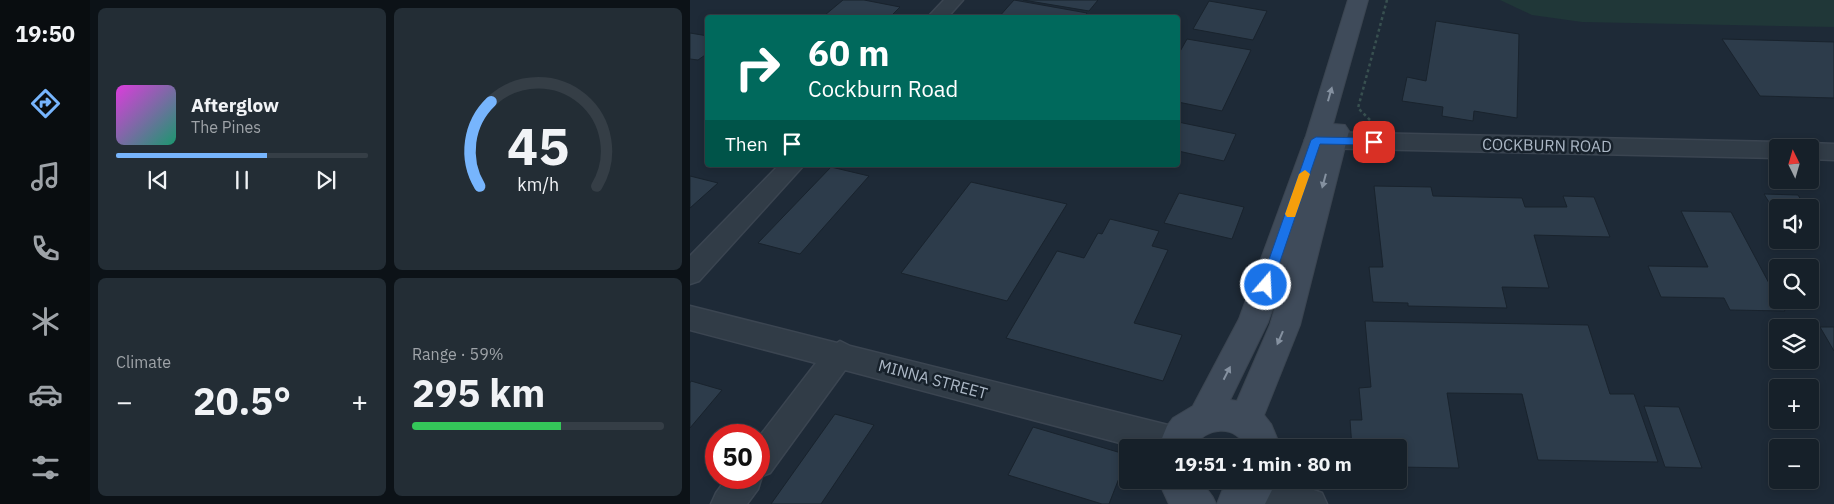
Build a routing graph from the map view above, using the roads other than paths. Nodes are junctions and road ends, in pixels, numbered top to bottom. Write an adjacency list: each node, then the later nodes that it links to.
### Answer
1 (954, 0): 4 (street)
2 (1358, 0): 5 (main road, one-way to 2)
3 (1376, 0): 5 (main road)
4 (939, 15)
5 (1325, 140): 6 (street, COCKBURN ROAD); 13 (main road, one-way to 5); 14 (main road, one-way to 14)
6 (1769, 150)
7 (1819, 151): 8 (street)
8 (1834, 152)
9 (791, 167): 10 (street)
10 (690, 273)
11 (690, 318): 12 (street, MINNA STREET)
12 (840, 354): 15 (street, MINNA STREET); 18 (street)
13 (1205, 416): 14 (main road); 16 (main road)
14 (1245, 420): 17 (main road)
15 (1154, 439)
16 (1180, 439)
17 (1260, 439)
18 (770, 447)
19 (739, 489): 21 (street)
20 (1251, 490): 22 (street)
21 (727, 504)
22 (1311, 504)

